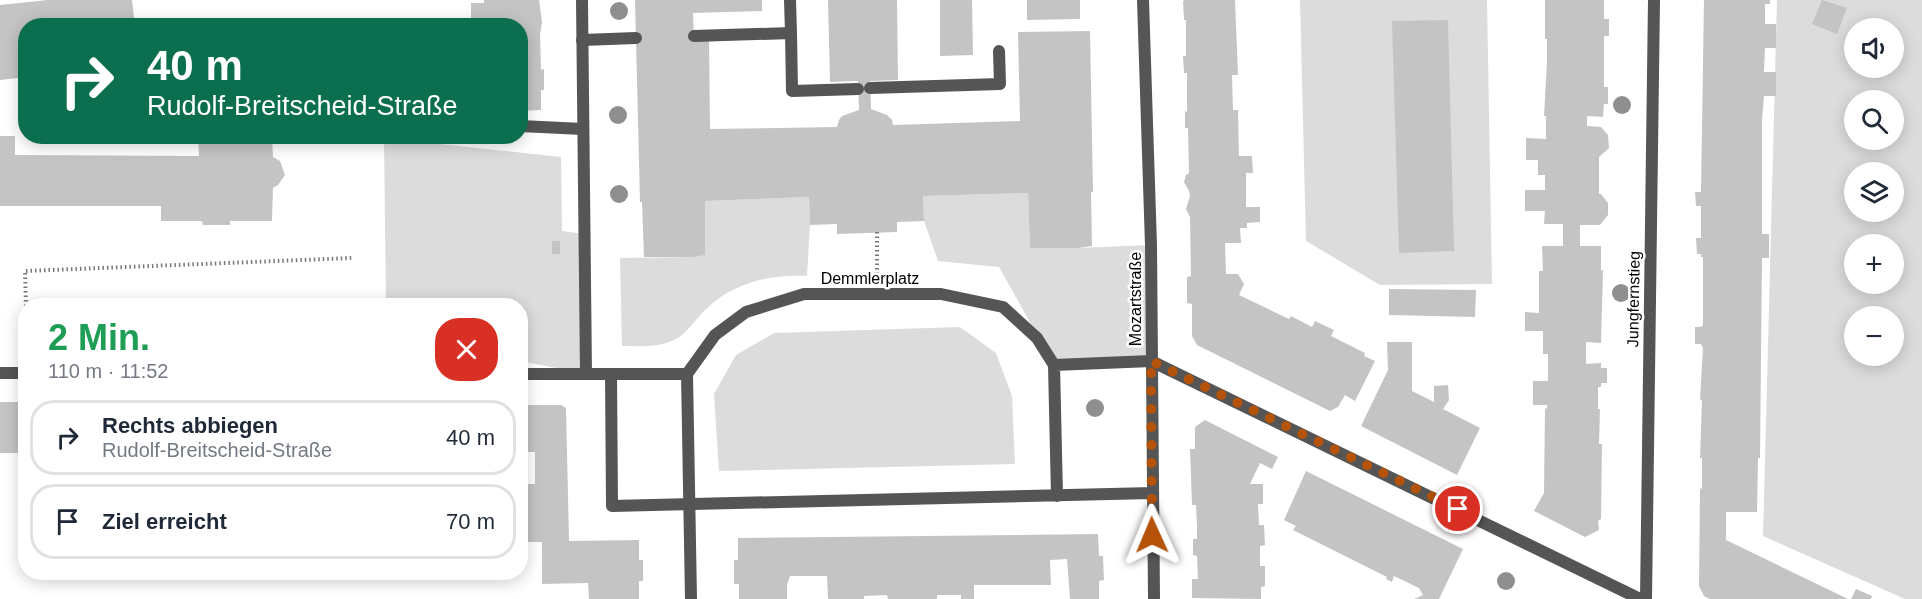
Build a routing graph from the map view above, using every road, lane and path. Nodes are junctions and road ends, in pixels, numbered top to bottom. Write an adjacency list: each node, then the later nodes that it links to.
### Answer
1 (582, 0): 8 (street)
2 (790, 0): 5 (street)
3 (1143, 0): 16 (street, Mozartstraße)
4 (1653, 0): 30 (street, Jungfernstieg)
5 (791, 33): 6 (street); 9 (street)
6 (694, 36)
7 (636, 38): 8 (street)
8 (582, 40): 11 (street)
9 (999, 51)
10 (528, 126): 11 (street)
11 (584, 129): 21 (street)
12 (877, 232): 14 (path)
13 (352, 258): 15 (path)
14 (877, 294): 17 (street, Demmlerplatz); 23 (street, Demmlerplatz)
15 (26, 298)
16 (1151, 361): 17 (street); 24 (street, Mozartstraße); 29 (street)
17 (1054, 365): 25 (street)
18 (0, 373): 19 (street)
19 (18, 373)
20 (528, 374): 21 (street)
21 (586, 374): 22 (street)
22 (611, 374): 23 (street); 26 (street)
23 (687, 374): 26 (street)
24 (1152, 493): 25 (street); 28 (street, Mozartstraße)
25 (1057, 496): 26 (street)
26 (689, 504): 27 (street)
27 (691, 599)
28 (1154, 599)
29 (1640, 599)
30 (1646, 599)

